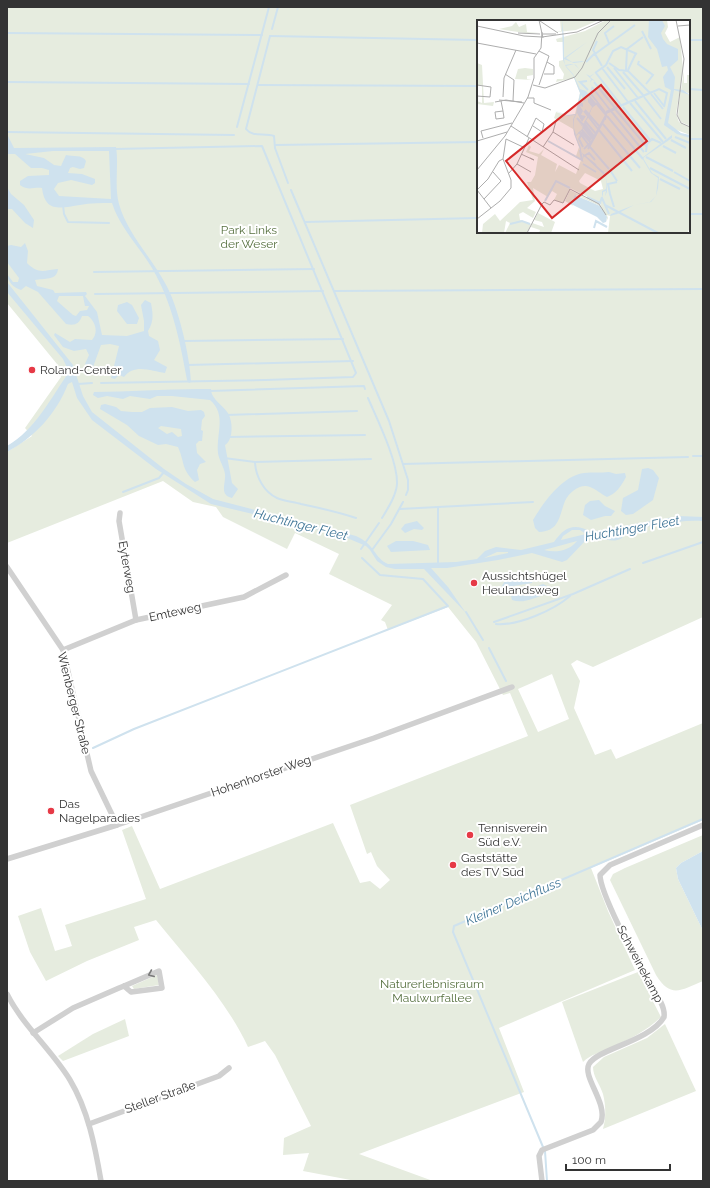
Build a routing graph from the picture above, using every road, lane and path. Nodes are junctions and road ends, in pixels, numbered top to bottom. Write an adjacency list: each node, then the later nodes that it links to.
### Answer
1 (120, 513): 4 (street, Eyterweg)
2 (7, 567): 5 (street, Wienberger Straße)
3 (286, 575): 4 (street, Emteweg)
4 (136, 620): 5 (street, Emteweg)
5 (63, 650): 7 (street, Wienberger Straße)
6 (512, 687): 7 (street, Hohenhorster Weg)
7 (117, 825): 9 (street, Hohenhorster Weg)
8 (703, 825): 16 (street, Schweinekamp)
9 (7, 859)
10 (124, 986): 10 (street, one-way to 10); 12 (street)
11 (7, 994): 12 (street)
12 (33, 1033): 14 (street)
13 (229, 1068): 14 (street, Steller Straße)
14 (89, 1124): 15 (street)
15 (101, 1181)
16 (542, 1181)

